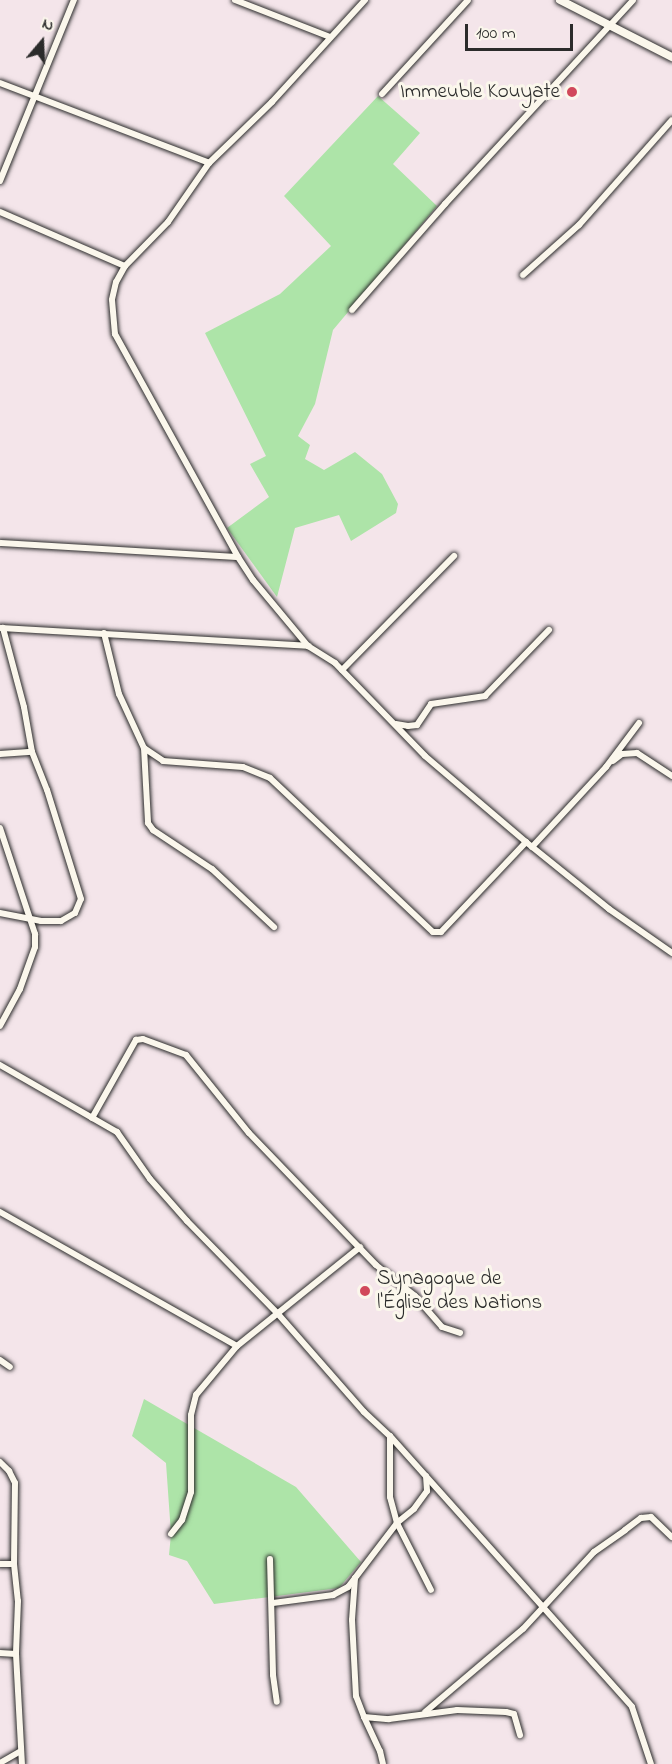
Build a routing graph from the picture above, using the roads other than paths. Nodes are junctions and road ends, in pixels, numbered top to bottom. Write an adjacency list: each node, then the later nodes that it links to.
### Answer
1 (74, 0): 12 (street)
2 (235, 0): 8 (street)
3 (365, 0): 8 (street)
4 (468, 0): 11 (street)
5 (560, 0): 7 (street)
6 (633, 0): 7 (street)
7 (610, 25): 9 (street); 19 (street)
8 (330, 37): 14 (street)
9 (672, 57)
10 (0, 83): 12 (street)
11 (382, 94)
12 (36, 96): 14 (street); 15 (street)
13 (672, 120): 18 (street)
14 (209, 163): 17 (street)
15 (0, 181)
16 (0, 212): 17 (street)
17 (125, 266): 22 (street)
18 (523, 275)
19 (352, 310)
20 (0, 543): 22 (street)
21 (454, 556): 27 (street)
22 (238, 557): 26 (street)
23 (1, 628): 25 (street); 31 (street)
24 (549, 630): 28 (street)
25 (104, 633): 26 (street); 30 (street)
26 (308, 646): 27 (street)
27 (342, 670): 28 (street)
28 (396, 723): 36 (street)
29 (639, 723): 33 (street)
30 (144, 748): 36 (street); 40 (street)
31 (32, 752): 32 (street); 39 (street)
32 (0, 754)
33 (606, 767): 34 (street); 37 (street)
34 (672, 776)
35 (0, 828): 39 (street)
36 (526, 842): 37 (street)
37 (532, 847): 41 (street)
38 (0, 914): 39 (street)
39 (28, 918): 42 (street)
40 (274, 927)
41 (672, 953)
42 (0, 1026)
43 (0, 1065): 44 (street)
44 (92, 1118): 46 (street); 47 (street)
45 (0, 1212): 49 (street)
46 (360, 1247): 47 (street); 48 (street)
47 (278, 1314): 49 (street); 52 (street)
48 (460, 1333)
49 (237, 1346): 56 (street)
50 (0, 1360): 51 (street)
51 (10, 1367)
52 (390, 1436): 54 (street); 55 (street)
53 (0, 1462): 60 (street)
54 (426, 1475): 55 (street); 64 (street)
55 (397, 1523): 61 (street); 62 (street)
56 (171, 1534)
57 (672, 1537): 64 (street)
58 (270, 1559): 63 (street)
59 (0, 1564): 60 (street)
60 (14, 1564): 66 (street)
61 (355, 1578): 63 (street); 69 (street)
62 (431, 1590)
63 (273, 1603): 67 (street)
64 (545, 1607): 68 (street); 75 (street)
65 (0, 1653): 66 (street)
66 (16, 1654): 71 (street)
67 (277, 1702)
68 (425, 1712): 69 (street); 70 (street)
69 (364, 1717): 74 (street)
70 (520, 1735)
71 (21, 1751): 72 (street); 73 (street)
72 (0, 1763)
73 (22, 1764)
74 (383, 1764)
75 (651, 1764)

